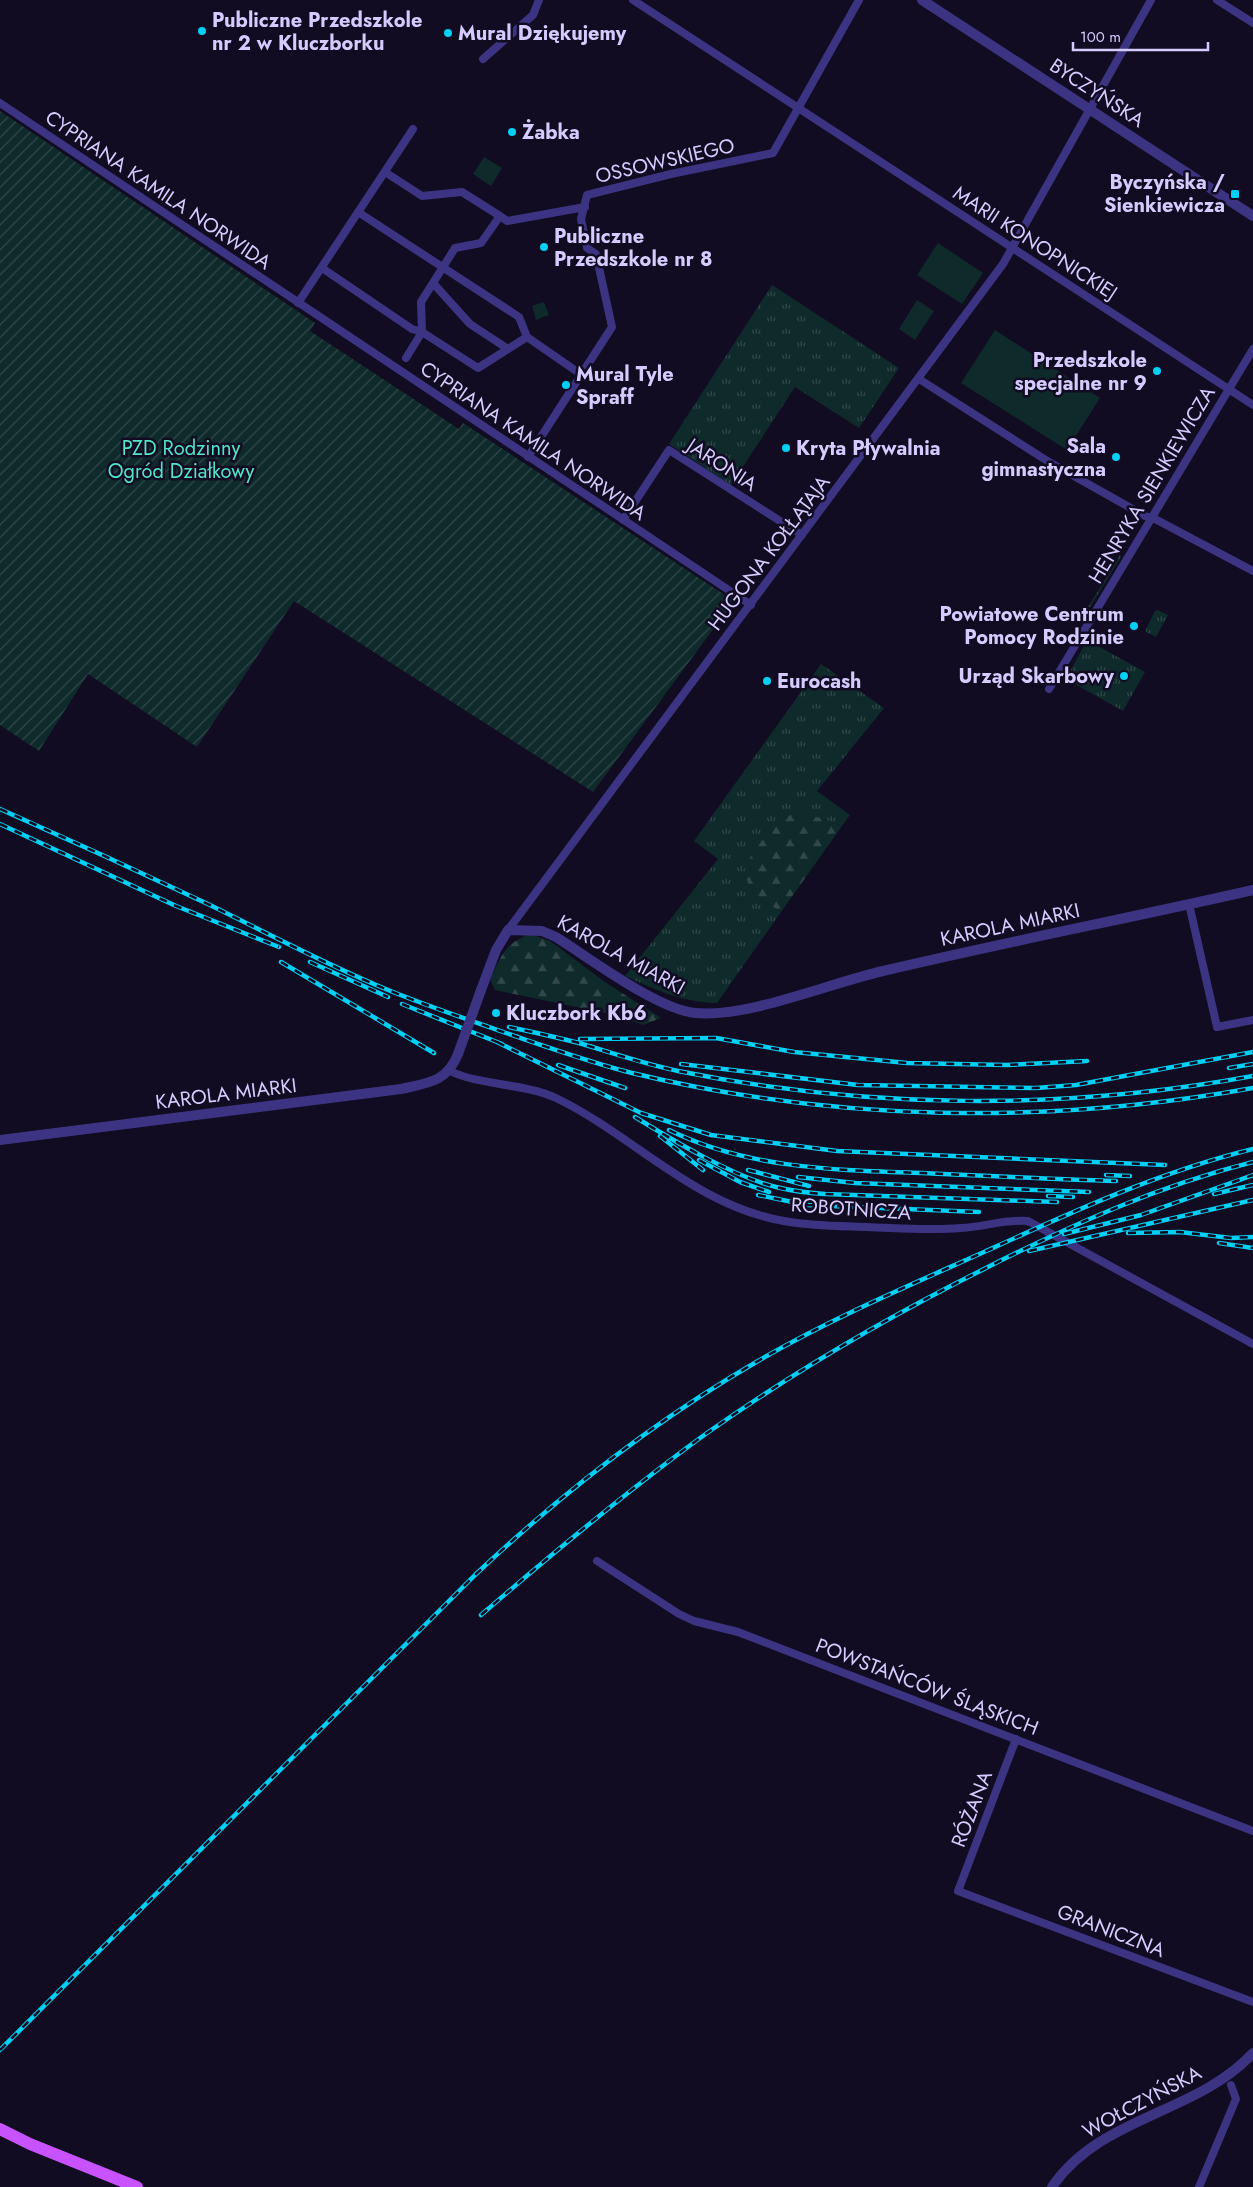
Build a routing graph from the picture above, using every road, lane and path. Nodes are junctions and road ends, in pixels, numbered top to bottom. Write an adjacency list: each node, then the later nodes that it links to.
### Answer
1 (539, 0): 8 (street)
2 (633, 0): 10 (street)
3 (859, 0): 10 (street)
4 (922, 0): 11 (street, BYCZYŃSKA)
5 (1151, 0): 11 (street, HUGONA KOŁŁĄTAJA)
6 (1217, 0): 7 (street)
7 (1253, 23)
8 (483, 59)
9 (0, 103): 22 (street, CYPRIANA KAMILA NORWIDA)
10 (798, 109): 14 (street, OSSOWSKIEGO); 18 (street, MARII KONOPNICKIEJ)
11 (1090, 110): 17 (street, BYCZYŃSKA); 18 (street, HUGONA KOŁŁĄTAJA)
12 (413, 128): 13 (street)
13 (385, 172): 15 (street); 16 (street)
14 (585, 207): 16 (street); 28 (street, OSSOWSKIEGO)
15 (358, 212): 19 (street); 20 (street)
16 (500, 216): 20 (street)
17 (1253, 216)
18 (1013, 248): 29 (street, HUGONA KOŁŁĄTAJA); 30 (street, MARII KONOPNICKIEJ)
19 (322, 268): 22 (street); 23 (street)
20 (442, 268): 21 (street); 24 (street)
21 (433, 283): 23 (street); 25 (street)
22 (298, 303): 32 (street, CYPRIANA KAMILA NORWIDA)
23 (422, 332): 25 (street); 27 (street)
24 (527, 337): 25 (street); 28 (street)
25 (508, 348)
26 (1253, 349): 30 (street, HENRYKA SIENKIEWICZA)
27 (406, 358)
28 (582, 375): 32 (street, OSSOWSKIEGO)
29 (919, 379): 33 (street); 35 (street, HUGONA KOŁŁĄTAJA)
30 (1228, 390): 31 (street, MARII KONOPNICKIEJ); 33 (street, HENRYKA SIENKIEWICZA)
31 (1253, 405)
32 (528, 457): 34 (street, CYPRIANA KAMILA NORWIDA)
33 (1151, 518): 36 (street); 38 (street, HENRYKA SIENKIEWICZA)
34 (623, 520): 35 (street, JARONIA); 37 (street, CYPRIANA KAMILA NORWIDA)
35 (802, 535): 37 (street, HUGONA KOŁŁĄTAJA)
36 (1253, 571)
37 (750, 605): 41 (street, HUGONA KOŁŁĄTAJA)
38 (1049, 689)
39 (1253, 890): 40 (street, KAROLA MIARKI)
40 (1189, 904): 41 (street, KAROLA MIARKI); 42 (street)
41 (508, 930): 43 (street, bridge)
42 (1253, 1020)
43 (450, 1071): 44 (street, KAROLA MIARKI); 45 (street, ROBOTNICZA)
44 (0, 1140)
45 (1253, 1344)
46 (597, 1561): 47 (street, POWSTAŃCÓW ŚLĄSKICH)
47 (1016, 1739): 48 (street, POWSTAŃCÓW ŚLĄSKICH); 49 (street, RÓŻANA)
48 (1253, 1831)
49 (958, 1891): 50 (street, GRANICZNA)
50 (1253, 2002)
51 (1253, 2053): 55 (street, WOŁCZYŃSKA)
52 (1231, 2085): 56 (street, WOŁCZYŃSKA)
53 (0, 2129): 54 (main road)
54 (138, 2187)
55 (1052, 2187)
56 (1199, 2187)

